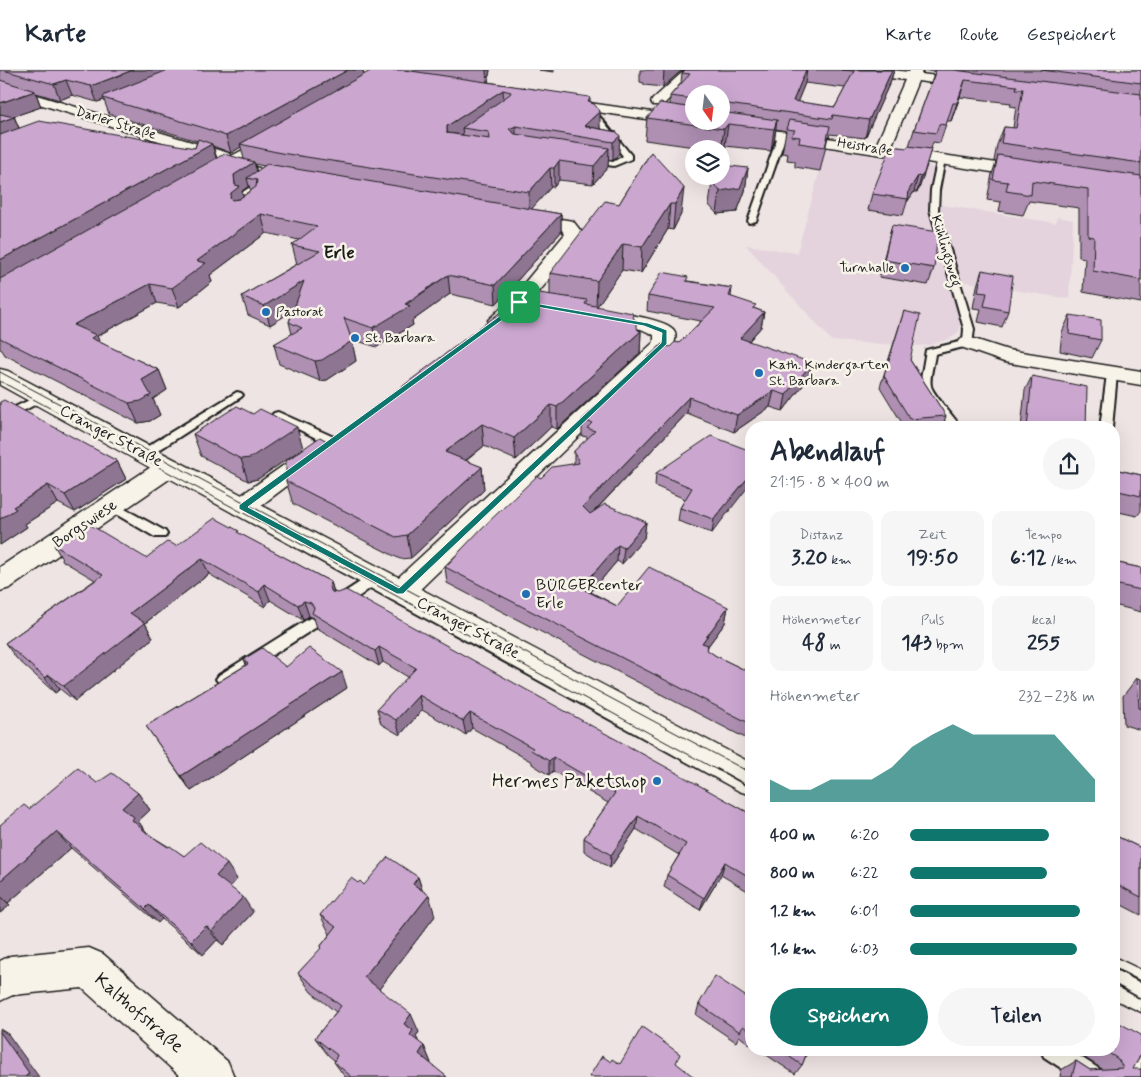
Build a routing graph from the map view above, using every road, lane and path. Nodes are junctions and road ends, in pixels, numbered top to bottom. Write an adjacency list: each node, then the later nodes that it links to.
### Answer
1 (360, 70): 4 (street)
2 (692, 70): 11 (street)
3 (861, 70): 5 (street)
4 (385, 73): 6 (street); 9 (street)
5 (915, 73): 7 (street); 20 (street)
6 (419, 82)
7 (983, 86)
8 (0, 88): 14 (street, Darler Straße)
9 (359, 88)
10 (551, 101): 13 (street)
11 (658, 102)
12 (102, 107): 14 (street)
13 (588, 107): 15 (street); 21 (lane)
14 (85, 114): 16 (street); 23 (street, Darler Straße)
15 (685, 120)
16 (67, 121)
17 (291, 128): 23 (street)
18 (730, 128): 19 (street, Heistraße)
19 (782, 135): 20 (street, Heistraße); 29 (lane)
20 (882, 150): 22 (street, Heistraße)
21 (585, 159)
22 (941, 159): 24 (street, Heistraße); 32 (lane, Kühlingsweg)
23 (231, 162): 25 (street, Darler Straße); 26 (street)
24 (1046, 175)
25 (276, 176): 27 (lane)
26 (189, 186)
27 (245, 211)
28 (506, 215): 31 (street)
29 (752, 221)
30 (577, 312): 50 (street)
31 (480, 333)
32 (968, 343): 33 (street); 40 (lane)
33 (1112, 374): 35 (street); 41 (lane)
34 (0, 376): 37 (street, Cranger Straße)
35 (1141, 378)
36 (237, 395): 43 (lane)
37 (40, 398): 39 (lane); 43 (street, Cranger Straße)
38 (278, 415): 42 (lane)
39 (0, 419)
40 (951, 421)
41 (1107, 421)
42 (339, 436): 46 (street)
43 (144, 454): 44 (street, Cranger Straße)
44 (169, 467): 45 (street, Borgswiese); 46 (street, Cranger Straße)
45 (112, 506): 47 (lane); 49 (street, Borgswiese)
46 (242, 507): 48 (street, Cranger Straße)
47 (160, 534)
48 (374, 578): 50 (street, Cranger Straße); 51 (lane)
49 (0, 582)
50 (400, 592): 54 (street, Cranger Straße)
51 (342, 600)
52 (310, 624): 53 (lane)
53 (210, 688)
54 (745, 777)
55 (1120, 980): 57 (street)
56 (0, 981): 60 (street, Kalthofstraße)
57 (1141, 992)
58 (1060, 1056): 61 (lane)
59 (1141, 1057): 62 (lane)
60 (213, 1077)
61 (1094, 1077)
62 (1128, 1077)

